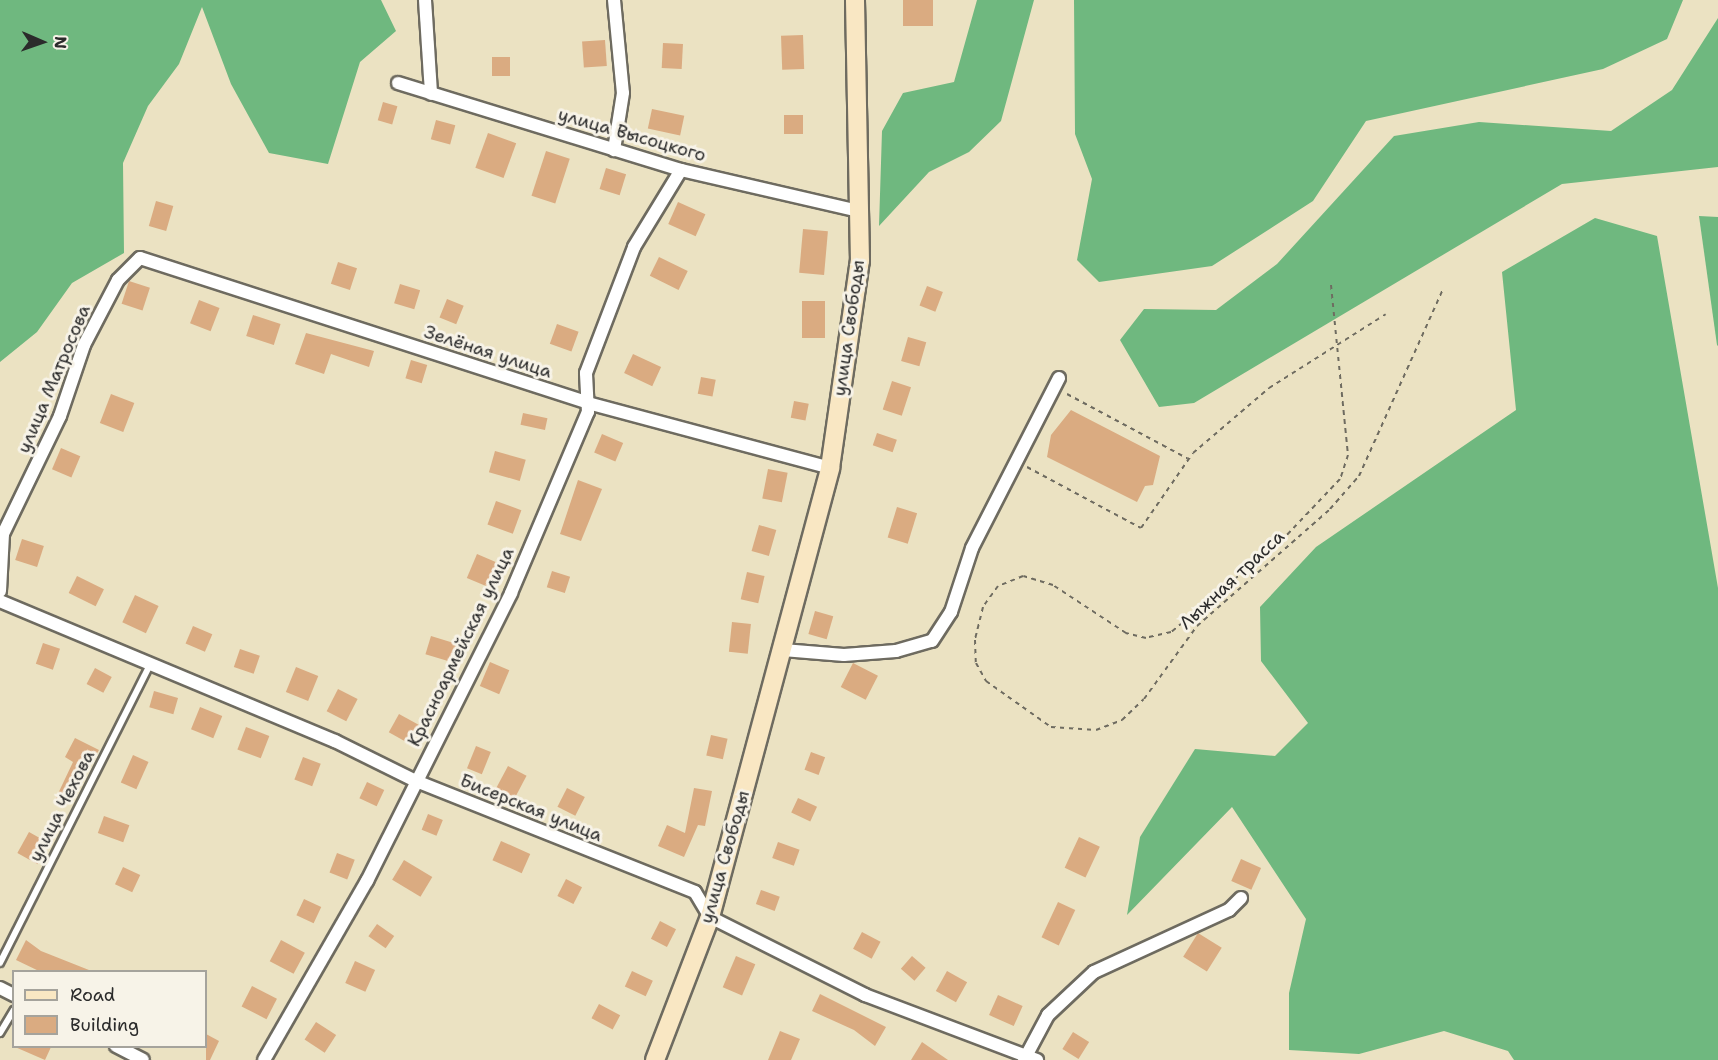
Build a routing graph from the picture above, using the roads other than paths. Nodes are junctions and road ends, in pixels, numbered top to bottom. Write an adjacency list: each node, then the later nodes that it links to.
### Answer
1 (425, 0): 5 (street)
2 (614, 0): 6 (street)
3 (855, 0): 8 (street, улица Свободы)
4 (398, 83): 5 (street, улица Высоцкого)
5 (431, 94): 6 (street, улица Высоцкого)
6 (614, 150): 7 (street, улица Высоцкого)
7 (681, 170): 8 (street, улица Высоцкого); 11 (street, Красноармейская улица)
8 (859, 211): 12 (street, улица Свободы)
9 (140, 258): 11 (street, Зелёная улица); 13 (street, улица Матросова)
10 (1057, 382): 15 (street)
11 (588, 403): 12 (street, Зелёная улица); 17 (street, Красноармейская улица)
12 (830, 468): 15 (street, улица Свободы)
13 (0, 591)
14 (0, 601): 16 (street, Бисерская улица)
15 (783, 650): 19 (street, улица Свободы)
16 (152, 662): 17 (street, Бисерская улица); 20 (lane, улица Чехова)
17 (416, 781): 19 (street, Бисерская улица); 26 (street, Красноармейская улица)
18 (1241, 898): 24 (street)
19 (710, 917): 24 (street); 27 (street, улица Свободы)
20 (0, 963)
21 (12, 1013): 22 (lane)
22 (0, 1033)
23 (118, 1048): 25 (street)
24 (1029, 1058)
25 (143, 1060)
26 (264, 1060)
27 (655, 1060)

